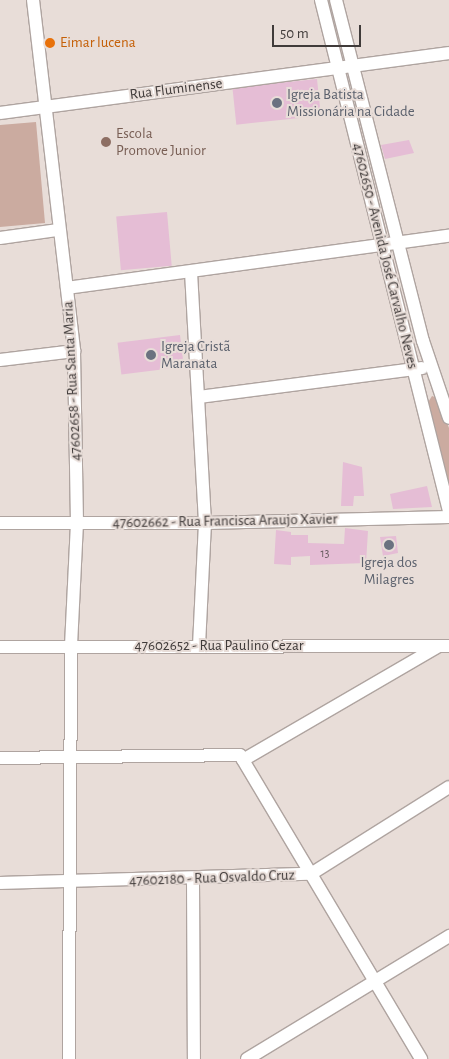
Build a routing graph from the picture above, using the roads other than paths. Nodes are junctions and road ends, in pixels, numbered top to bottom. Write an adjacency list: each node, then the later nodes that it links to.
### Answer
1 (33, 0): 7 (street, 47602658 - Rua Santa Maria)
2 (321, 0): 6 (street, 47602650 - Avenida José Carvalho Neves)
3 (336, 0): 5 (street)
4 (449, 53): 5 (street, Rua Fluminense)
5 (351, 66): 6 (street, Rua Fluminense); 9 (street)
6 (338, 68): 7 (street, Rua Fluminense); 10 (street, 47602650 - Avenida José Carvalho Neves)
7 (46, 106): 8 (street, Rua Fluminense); 11 (street, 47602658 - Rua Santa Maria)
8 (0, 113)
9 (383, 183): 10 (street); 14 (street)
10 (368, 186): 15 (street, 47602650 - Avenida José Carvalho Neves)
11 (58, 230): 13 (street); 17 (street, 47602658 - Rua Santa Maria)
12 (449, 236): 14 (street)
13 (0, 238)
14 (398, 245): 15 (street); 20 (street)
15 (384, 247): 16 (street); 21 (street, 47602650 - Avenida José Carvalho Neves)
16 (191, 272): 17 (street); 22 (street)
17 (67, 288): 18 (street, 47602658 - Rua Santa Maria)
18 (74, 351): 19 (street); 26 (street, 47602658 - Rua Santa Maria)
19 (0, 360)
20 (430, 367): 21 (street); 23 (street)
21 (414, 370): 22 (street); 24 (street, 47602650 - Avenida José Carvalho Neves)
22 (199, 398): 28 (street)
23 (449, 418)
24 (449, 511)
25 (449, 517): 28 (street, 47602662 - Rua Francisca Araujo Xavier)
26 (77, 522): 27 (street, 47602662 - Rua Francisca Araujo Xavier); 28 (street, 47602662 - Rua Francisca Araujo Xavier); 32 (street, 47602658 - Rua Santa Maria)
27 (0, 523)
28 (205, 523): 29 (street)
29 (199, 646): 30 (street, 47602652 - Rua Paulino Cezar); 32 (street, 47602652 - Rua Paulino Cezar)
30 (446, 646): 35 (street)
31 (0, 647): 32 (street, 47602652 - Rua Paulino Cezar)
32 (71, 647): 34 (street, 47602658 - Rua Santa Maria)
33 (0, 758): 34 (street)
34 (71, 761): 35 (street); 36 (street); 40 (street, 47602658 - Rua Santa Maria)
35 (243, 761): 38 (street)
36 (0, 766)
37 (449, 787): 38 (street, 47602180 - Rua Osvaldo Cruz)
38 (311, 874): 39 (street, 47602180 - Rua Osvaldo Cruz); 43 (street)
39 (193, 880): 40 (street, 47602180 - Rua Osvaldo Cruz); 45 (street)
40 (70, 881): 41 (street, 47602180 - Rua Osvaldo Cruz); 44 (street, 47602658 - Rua Santa Maria)
41 (0, 883)
42 (449, 936): 43 (street)
43 (374, 980): 46 (street); 47 (street)
44 (69, 1059)
45 (194, 1059)
46 (247, 1059)
47 (421, 1059)

